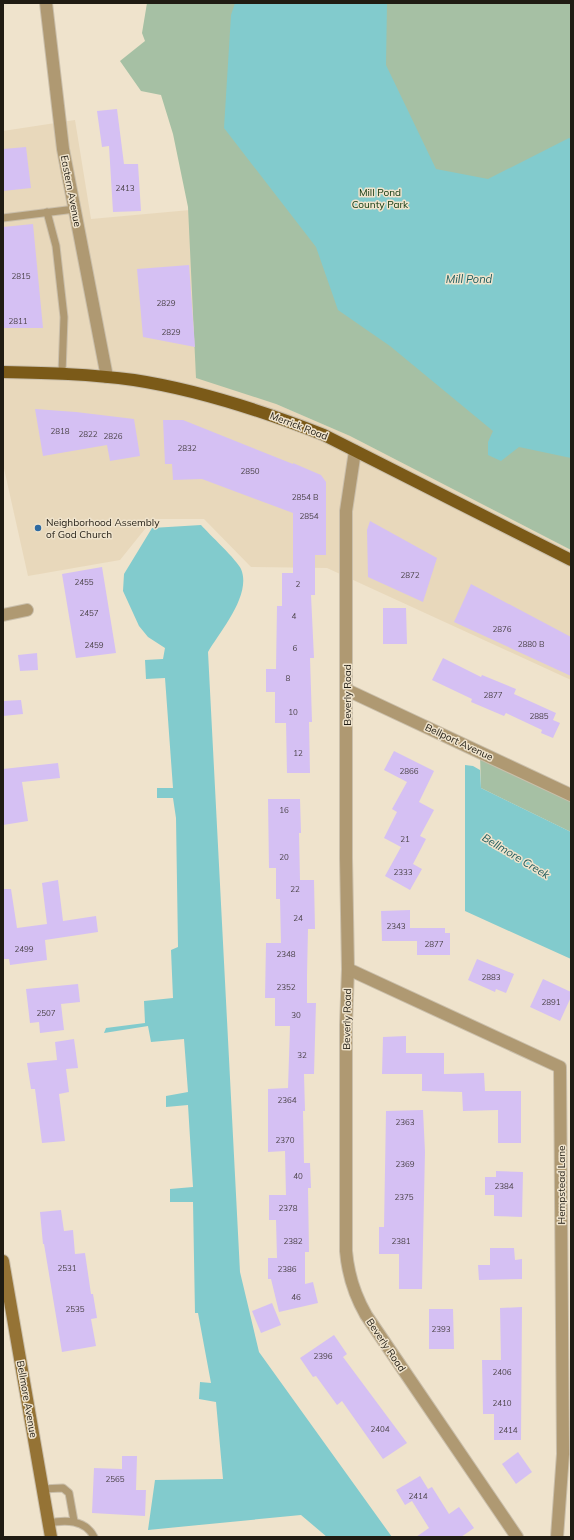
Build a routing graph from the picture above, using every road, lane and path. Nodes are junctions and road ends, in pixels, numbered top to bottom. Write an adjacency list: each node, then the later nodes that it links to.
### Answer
1 (46, 3): 2 (street, Eastern Avenue)
2 (74, 209): 3 (lane); 7 (street, Eastern Avenue)
3 (47, 212): 4 (lane); 6 (lane)
4 (3, 218)
5 (3, 372): 6 (main road, Merrick Road)
6 (62, 373): 7 (main road, Merrick Road)
7 (107, 377): 8 (main road, Merrick Road)
8 (355, 451): 9 (main road, Merrick Road); 12 (street, Beverly Road)
9 (571, 560)
10 (26, 610): 11 (street)
11 (3, 615)
12 (347, 690): 13 (street, Bellport Avenue); 14 (street, Beverly Road)
13 (571, 795)
14 (348, 969): 21 (street, Beverly Road); 22 (street, Hempstead Lane)
15 (3, 1261): 16 (street, Bellmore Avenue)
16 (42, 1489): 17 (lane); 18 (street, Bellmore Avenue)
17 (74, 1521): 18 (lane); 20 (lane)
18 (48, 1523): 19 (street, Bellmore Avenue)
19 (51, 1537)
20 (94, 1537)
21 (517, 1537)
22 (557, 1537)

